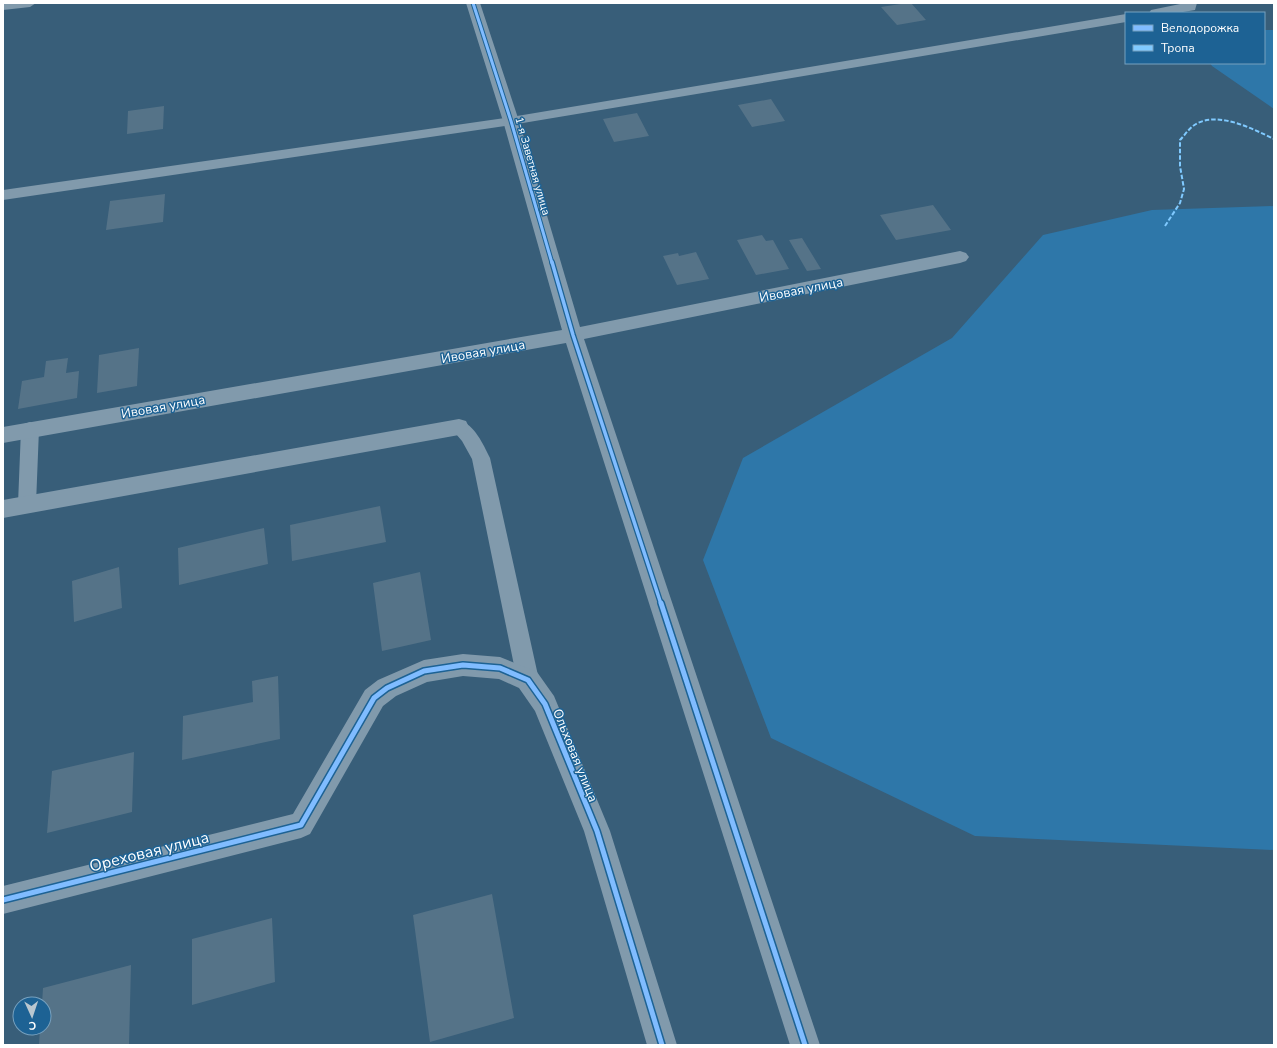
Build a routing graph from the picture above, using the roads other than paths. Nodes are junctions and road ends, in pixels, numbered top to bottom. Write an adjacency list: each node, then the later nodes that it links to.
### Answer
1 (30, 3): 4 (lane)
2 (473, 3): 7 (street, 1-я Заветная улица)
3 (1191, 3): 5 (lane)
4 (3, 6)
5 (1161, 12)
6 (1125, 18): 7 (lane)
7 (511, 121): 8 (lane); 10 (street, 1-я Заветная улица)
8 (3, 195)
9 (960, 258): 10 (street, Ивовая улица)
10 (573, 335): 12 (street, Ивовая улица); 19 (street, 1-я Заветная улица)
11 (459, 427): 14 (street); 16 (lane)
12 (30, 429): 13 (street, Ивовая улица); 14 (lane)
13 (3, 435)
14 (27, 504): 15 (street)
15 (3, 509)
16 (528, 680): 17 (street, Ореховая улица); 18 (street, Ольховая улица)
17 (3, 900)
18 (662, 1045)
19 (805, 1045)

